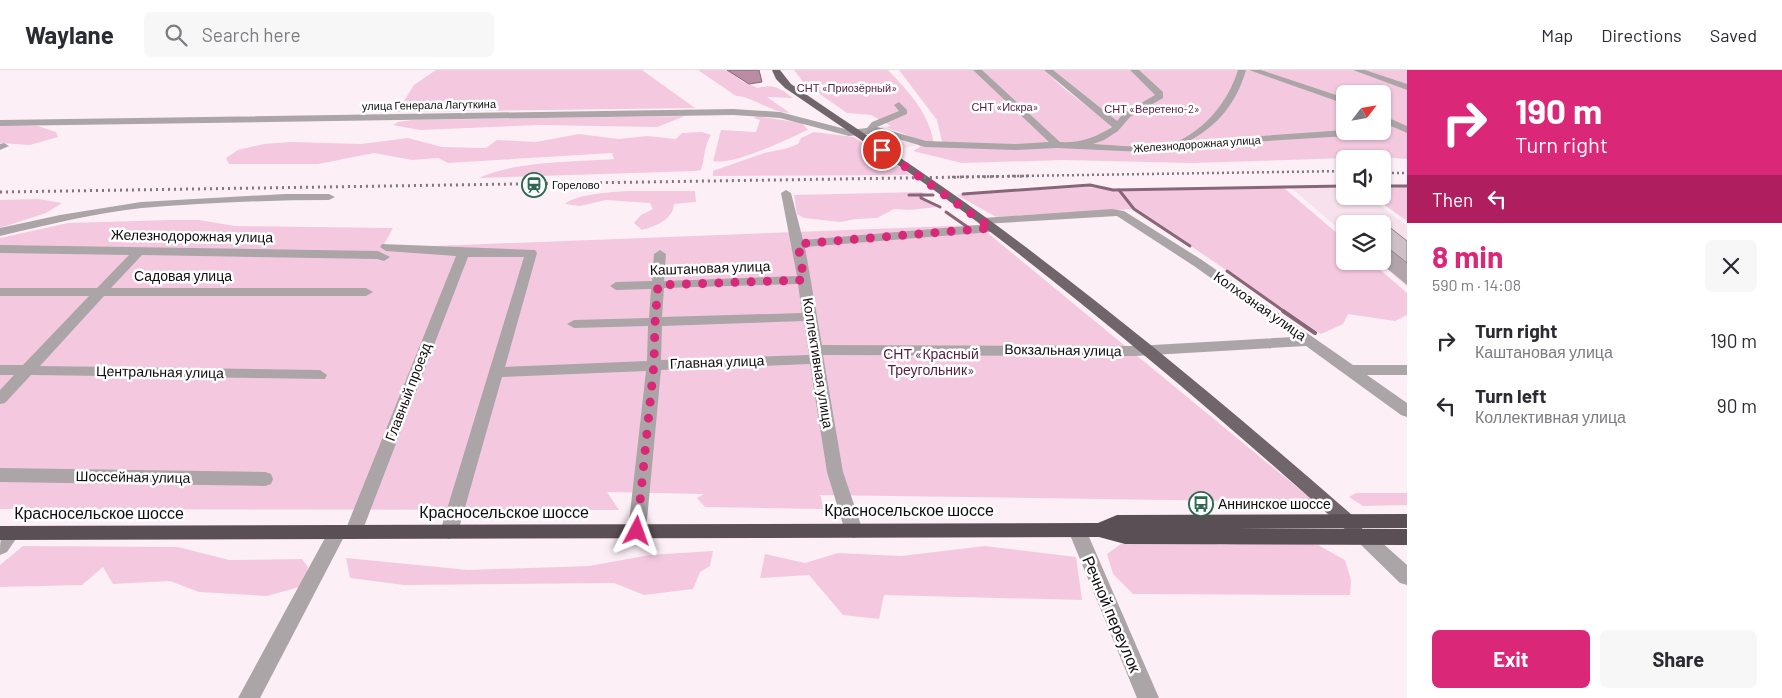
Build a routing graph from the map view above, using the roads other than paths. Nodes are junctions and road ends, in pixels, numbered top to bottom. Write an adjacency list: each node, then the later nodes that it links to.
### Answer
1 (776, 70): 11 (main road)
2 (977, 70): 21 (street)
3 (1048, 70): 15 (street)
4 (1134, 70): 15 (street)
5 (1242, 70): 23 (street)
6 (1253, 70): 9 (street)
7 (1358, 70): 8 (street)
8 (1407, 87)
9 (1336, 98)
10 (898, 105): 17 (street)
11 (835, 119): 14 (street); 19 (main road)
12 (1391, 122): 16 (street)
13 (0, 123): 14 (street, улица Генерала Лагуткина)
14 (822, 125): 19 (street, улица Генерала Лагуткина)
15 (1117, 126): 22 (street)
16 (1406, 128): 18 (street, Железнодорожная улица)
17 (871, 129): 19 (street); 21 (street, Железнодорожная улица)
18 (1391, 130)
19 (855, 132): 26 (main road)
20 (1336, 134): 23 (street, Железнодорожная улица)
21 (1057, 145): 22 (street, Железнодорожная улица)
22 (1073, 146): 23 (street, Железнодорожная улица)
23 (1173, 147)
24 (786, 194): 28 (street, Коллективная улица)
25 (329, 197): 27 (street)
26 (987, 225): 28 (street); 42 (street, Колхозная улица); 43 (main road)
27 (0, 232)
28 (798, 244): 33 (street, Коллективная улица)
29 (0, 249): 30 (street, Железнодорожная улица)
30 (140, 250): 31 (street, Железнодорожная улица); 37 (street)
31 (463, 253): 50 (street, Железнодорожная улица); 62 (street, Главный проезд)
32 (660, 254): 34 (street)
33 (804, 280): 34 (street, Каштановая улица); 39 (street, Коллективная улица)
34 (658, 285): 35 (street, Каштановая улица); 40 (street)
35 (616, 286)
36 (0, 292): 37 (street, Садовая улица)
37 (101, 292): 38 (street, Садовая улица); 47 (street)
38 (366, 292)
39 (810, 317): 40 (street); 44 (street, Коллективная улица)
40 (655, 323): 41 (street); 45 (street)
41 (574, 324)
42 (1310, 341): 43 (street, Вокзальная улица); 48 (street, Колхозная улица)
43 (1148, 350): 44 (street, Вокзальная улица); 56 (main road)
44 (816, 354): 45 (street, Главная улица); 61 (street, Коллективная улица)
45 (654, 364): 50 (street, Главная улица); 60 (street)
46 (0, 370): 47 (street, Центральная улица)
47 (28, 370): 51 (street, Центральная улица); 52 (street)
48 (1350, 370): 49 (street); 53 (street, Колхозная улица)
49 (1407, 370)
50 (497, 372): 63 (street)
51 (320, 375)
52 (0, 400)
53 (1407, 411)
54 (0, 475): 55 (street, Шоссейная улица)
55 (265, 479)
56 (1348, 521): 57 (highway, Красносельское шоссе); 59 (highway, Красносельское шоссе); 65 (main road)
57 (1407, 521)
58 (1077, 530): 59 (highway, Красносельское шоссе); 61 (highway, Красносельское шоссе); 69 (street, Речной переулок)
59 (1098, 530): 65 (highway, Красносельское шоссе)
60 (637, 531): 61 (highway, Красносельское шоссе); 63 (highway, Красносельское шоссе)
61 (854, 531)
62 (346, 532): 63 (highway, Красносельское шоссе); 64 (highway, Красносельское шоссе); 68 (street, Главный проезд)
63 (449, 532)
64 (4, 537)
65 (1364, 537): 66 (highway, Красносельское шоссе); 67 (street)
66 (1407, 537)
67 (1407, 577)
68 (249, 698)
69 (1148, 698)

